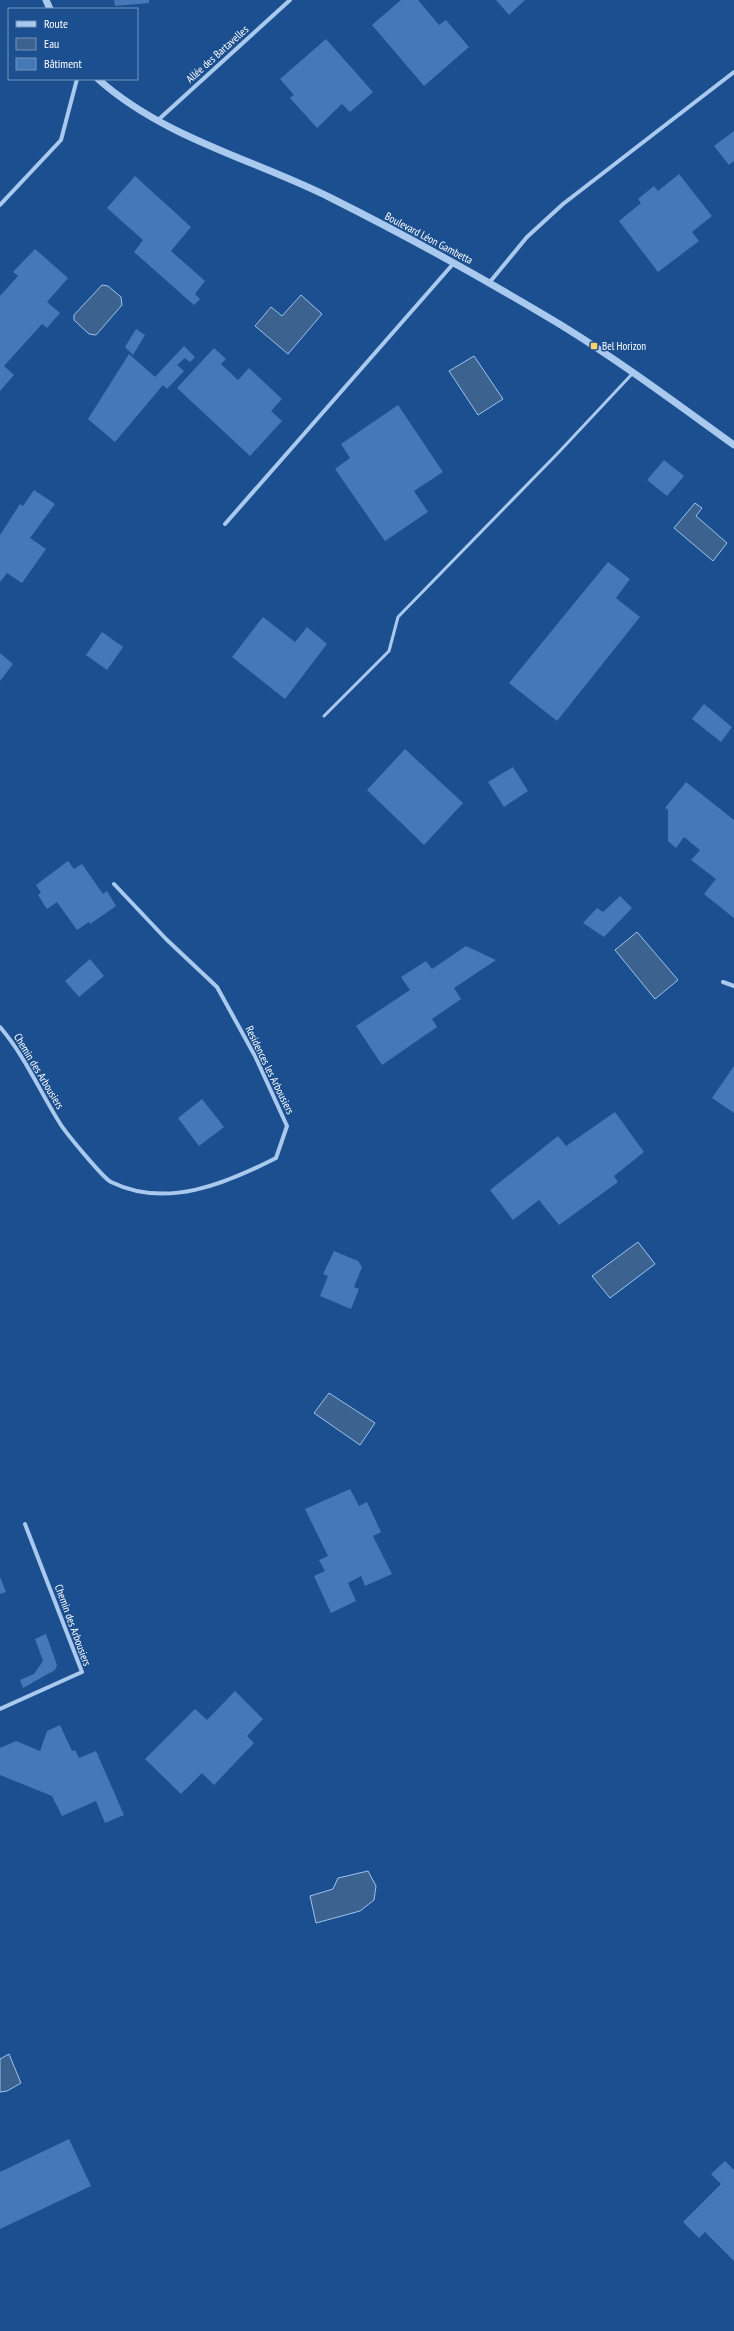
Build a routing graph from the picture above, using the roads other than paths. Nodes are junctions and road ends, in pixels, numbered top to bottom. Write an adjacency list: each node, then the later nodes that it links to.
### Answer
1 (290, 0): 5 (street, Allée des Bartavelles)
2 (734, 72): 8 (street)
3 (77, 80): 6 (street)
4 (99, 80): 5 (street, Boulevard Léon Gambetta)
5 (157, 121): 7 (street, Boulevard Léon Gambetta)
6 (0, 205)
7 (453, 264): 8 (street, Boulevard Léon Gambetta); 11 (street)
8 (489, 283): 9 (street, Boulevard Léon Gambetta)
9 (633, 372): 10 (street, Boulevard Léon Gambetta); 12 (lane)
10 (734, 445)
11 (225, 524)
12 (324, 716)
13 (114, 884): 17 (street, Residences les Arbousiers)
14 (722, 982): 15 (street)
15 (734, 986)
16 (0, 1027): 17 (street, Chemin des Arbousiers)
17 (61, 1126)
18 (25, 1524): 19 (street, Chemin des Arbousiers)
19 (0, 1709)

